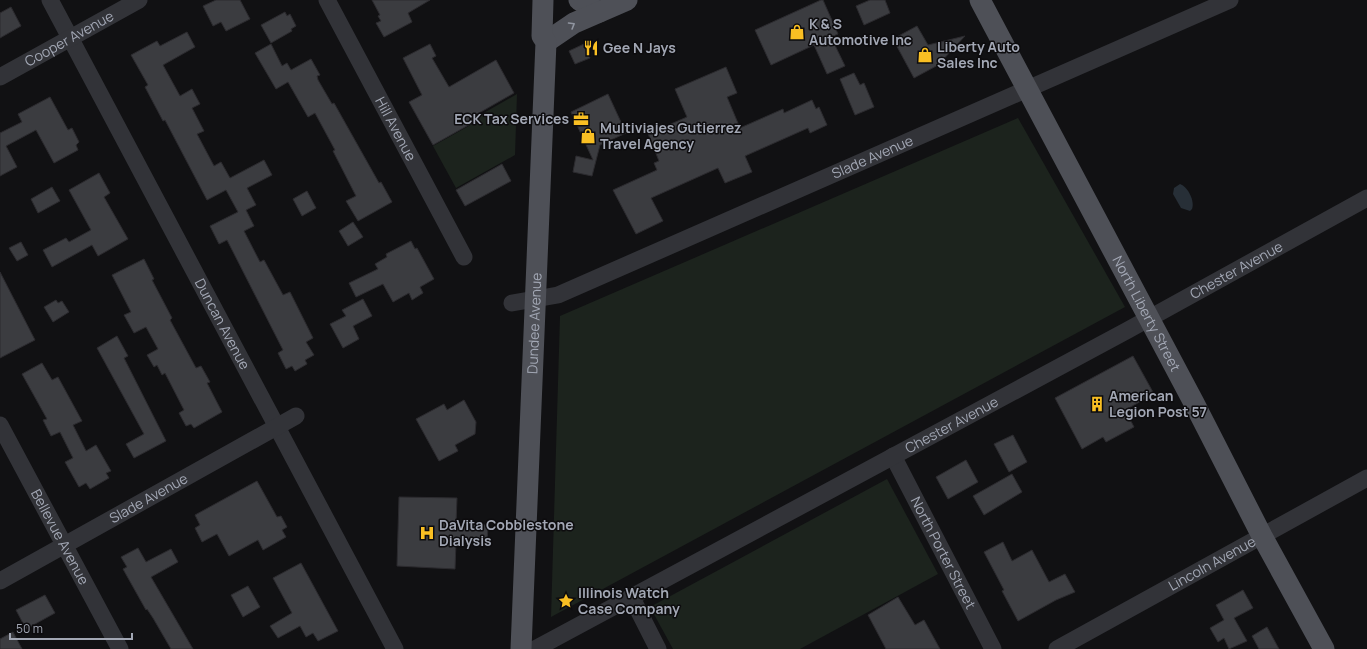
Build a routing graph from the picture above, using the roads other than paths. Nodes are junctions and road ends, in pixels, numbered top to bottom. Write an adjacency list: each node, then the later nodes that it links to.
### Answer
1 (50, 0): 10 (street, Duncan Avenue)
2 (139, 0): 10 (street, Cooper Avenue)
3 (327, 0): 15 (street, Hill Avenue)
4 (543, 0): 11 (main road, Dundee Avenue)
5 (579, 0): 9 (main road)
6 (627, 0): 9 (main road)
7 (980, 0): 13 (main road, North Liberty Street)
8 (1230, 0): 13 (street, Slade Avenue)
9 (599, 12): 11 (main road, one-way to 9)
10 (70, 38): 12 (street, Cooper Avenue); 21 (street, Duncan Avenue)
11 (546, 42): 16 (main road, Dundee Avenue)
12 (0, 77)
13 (1026, 89): 16 (street, Slade Avenue); 18 (main road, North Liberty Street)
14 (1367, 198): 18 (street, Chester Avenue)
15 (464, 257)
16 (534, 298): 17 (street, Slade Avenue); 30 (main road, Dundee Avenue)
17 (512, 303)
18 (1148, 318): 22 (street, Chester Avenue); 24 (main road, North Liberty Street)
19 (296, 416): 21 (street, Slade Avenue)
20 (0, 425): 25 (street, Bellevue Avenue)
21 (277, 427): 25 (street, Slade Avenue); 29 (street, Duncan Avenue)
22 (894, 456): 27 (street, Chester Avenue); 33 (street, North Porter Street)
23 (1367, 478): 24 (street, Lincoln Avenue)
24 (1262, 536): 34 (street, Lincoln Avenue); 35 (main road, North Liberty Street)
25 (66, 546): 26 (street, Slade Avenue); 28 (street, Bellevue Avenue)
26 (0, 582)
27 (632, 598): 31 (street, Chester Avenue); 32 (street)
28 (120, 649)
29 (395, 649)
30 (521, 649)
31 (535, 649)
32 (658, 649)
33 (993, 649)
34 (1057, 649)
35 (1324, 649)

